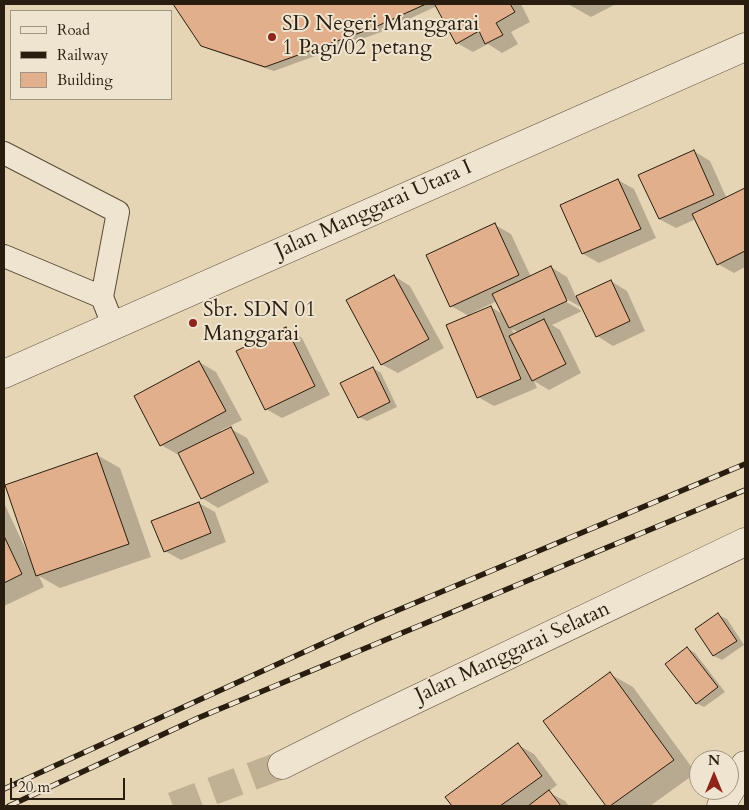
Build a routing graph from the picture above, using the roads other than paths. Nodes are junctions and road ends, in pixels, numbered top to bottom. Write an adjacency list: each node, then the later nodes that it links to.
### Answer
1 (745, 47): 5 (street, Jalan Manggarai Utara I)
2 (4, 153): 4 (lane)
3 (4, 256): 4 (lane)
4 (102, 297): 5 (lane)
5 (113, 325): 6 (street, Jalan Manggarai Utara I)
6 (4, 374)
7 (745, 542): 8 (street, Jalan Manggarai Selatan)
8 (282, 765)
9 (745, 765): 10 (street)
10 (721, 806)

